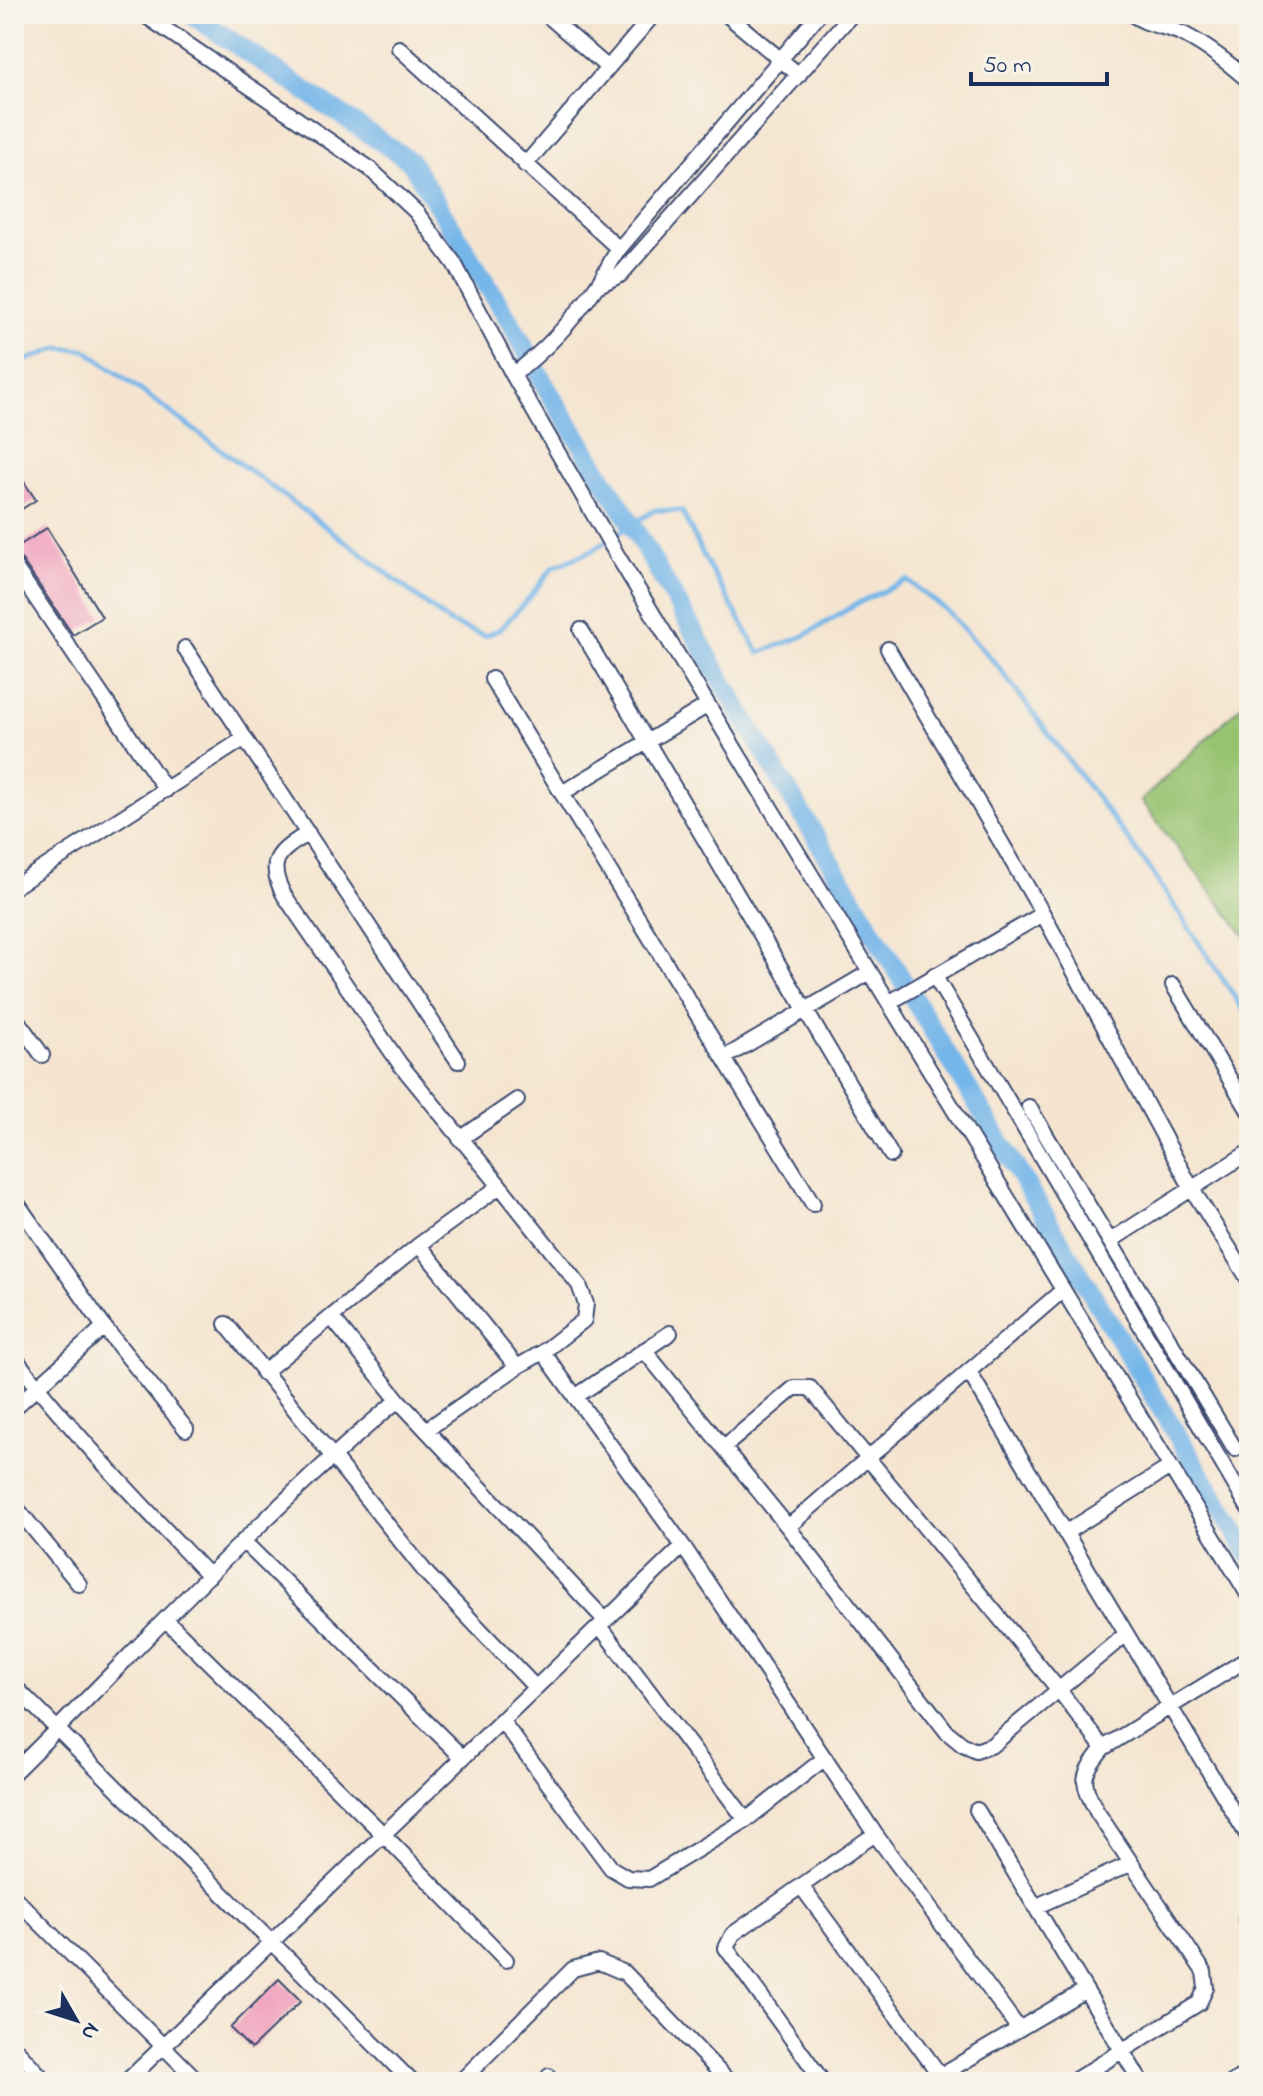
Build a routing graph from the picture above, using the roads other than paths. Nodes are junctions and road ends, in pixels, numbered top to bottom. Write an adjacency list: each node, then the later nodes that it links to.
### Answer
1 (143, 14): 17 (street)
2 (546, 14): 11 (street)
3 (654, 14): 11 (street)
4 (726, 14): 10 (street)
5 (819, 14): 10 (street)
6 (852, 14): 12 (street)
7 (1132, 14): 8 (street)
8 (1165, 20): 13 (street)
9 (399, 48): 14 (street)
10 (780, 59): 12 (street); 15 (street)
11 (607, 67): 14 (street)
12 (799, 75): 16 (street)
13 (1249, 81)
14 (525, 165): 15 (street)
15 (619, 249): 16 (street)
16 (599, 285): 17 (street)
17 (518, 372): 23 (street)
18 (14, 566): 26 (street)
19 (581, 630): 25 (street)
20 (185, 648): 24 (street)
21 (888, 649): 30 (street)
22 (492, 679): 27 (street)
23 (708, 705): 25 (street); 31 (street)
24 (245, 738): 26 (street); 28 (street)
25 (647, 742): 27 (street); 35 (street)
26 (166, 790): 29 (street)
27 (562, 793): 38 (street)
28 (308, 833): 39 (street); 43 (street)
29 (14, 887)
30 (1043, 914): 32 (street); 47 (street)
31 (870, 972): 34 (street); 35 (street)
32 (929, 978): 34 (street); 75 (street)
33 (1173, 985): 42 (street)
34 (895, 999): 53 (street)
35 (805, 1010): 38 (street); 45 (street)
36 (14, 1016): 37 (street)
37 (42, 1055)
38 (724, 1058): 49 (street)
39 (458, 1061)
40 (517, 1100): 43 (street)
41 (1029, 1107): 50 (street)
42 (1249, 1111)
43 (460, 1139): 46 (street)
44 (1249, 1152): 47 (street)
45 (891, 1155)
46 (500, 1186): 51 (street); 59 (street)
47 (1192, 1189): 50 (street); 52 (street)
48 (14, 1199): 56 (street)
49 (813, 1204)
50 (1110, 1241): 72 (street)
51 (419, 1245): 54 (street); 61 (street)
52 (1249, 1280)
53 (1063, 1290): 62 (street); 76 (street)
54 (332, 1318): 63 (street); 66 (street)
55 (226, 1324): 63 (street)
56 (104, 1327): 64 (street); 68 (street)
57 (670, 1333): 58 (street)
58 (644, 1350): 65 (street); 71 (street)
59 (543, 1352): 61 (street); 65 (street)
60 (14, 1357): 64 (street)
61 (517, 1367): 69 (street)
62 (969, 1372): 74 (street); 80 (street)
63 (263, 1373): 73 (street)
64 (37, 1387): 67 (street); 83 (street)
65 (575, 1397): 82 (street)
66 (398, 1400): 69 (street); 73 (street)
67 (14, 1408)
68 (186, 1429)
69 (426, 1430): 87 (street)
70 (1249, 1438): 72 (street)
71 (724, 1447): 74 (street); 79 (street)
72 (1235, 1449): 75 (street)
73 (331, 1456): 81 (street); 91 (street)
74 (869, 1457): 79 (street); 92 (street)
75 (1219, 1460): 78 (street)
76 (1170, 1467): 80 (street); 85 (street)
77 (14, 1505): 84 (street)
78 (1249, 1509)
79 (788, 1527): 92 (street)
80 (1065, 1533): 88 (street)
81 (243, 1541): 83 (street); 97 (street)
82 (683, 1546): 87 (street); 98 (street)
83 (209, 1576): 86 (street)
84 (79, 1584)
85 (1249, 1596)
86 (166, 1620): 95 (street); 102 (street)
87 (602, 1623): 91 (street); 101 (street)
88 (1126, 1634): 92 (street); 93 (street)
89 (1249, 1658): 93 (street)
90 (14, 1686): 95 (street)
91 (535, 1687): 94 (street)
92 (1059, 1690): 96 (street)
93 (1169, 1707): 96 (street); 104 (street)
94 (501, 1720): 97 (street); 101 (street)
95 (57, 1729): 99 (street); 109 (street)
96 (1103, 1748): 105 (street)
97 (462, 1757): 102 (street)
98 (825, 1758): 101 (street); 103 (street)
99 (14, 1772)
100 (977, 1810): 108 (street)
101 (746, 1820)
102 (382, 1833): 109 (street); 110 (street)
103 (875, 1834): 106 (street); 112 (street)
104 (1249, 1838)
105 (1130, 1864): 108 (street); 115 (street)
106 (801, 1886): 117 (street); 124 (street)
107 (14, 1897): 114 (street)
108 (1035, 1907): 111 (street)
109 (271, 1939): 114 (street); 121 (street)
110 (506, 1960)
111 (1085, 1990): 112 (street); 115 (street)
112 (1019, 2029): 117 (street)
113 (14, 2047): 118 (street)
114 (162, 2047): 119 (street); 120 (street)
115 (1122, 2051): 125 (street); 126 (street)
116 (1249, 2072): 127 (street)
117 (934, 2078)
118 (46, 2082)
119 (126, 2082)
120 (199, 2082)
121 (412, 2082)
122 (460, 2082): 123 (street)
123 (729, 2082)
124 (823, 2082)
125 (1072, 2082)
126 (1141, 2082)
127 (1233, 2082)

